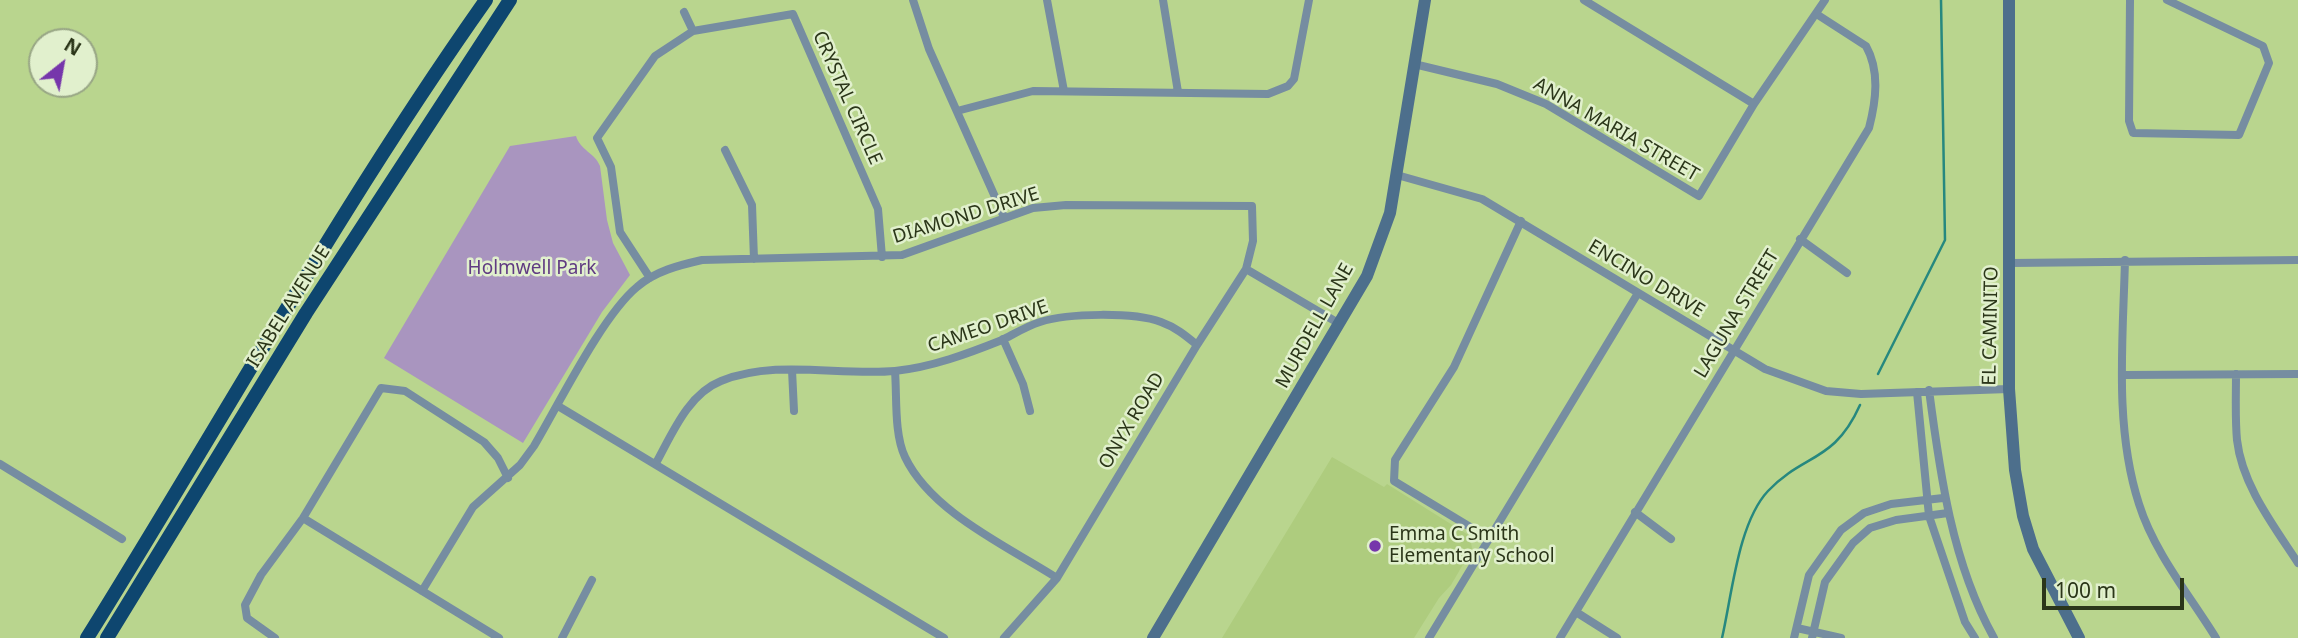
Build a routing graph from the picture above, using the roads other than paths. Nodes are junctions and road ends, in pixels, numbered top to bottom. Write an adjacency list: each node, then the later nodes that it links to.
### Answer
1 (486, 0): 71 (highway, ISABEL AVENUE)
2 (510, 0): 72 (highway, ISABEL AVENUE)
3 (913, 0): 20 (street)
4 (1047, 0): 17 (street)
5 (1163, 0): 18 (street)
6 (1309, 0): 18 (street)
7 (1425, 0): 16 (street, MURDELL LANE)
8 (1584, 0): 19 (street)
9 (1825, 0): 14 (street, ANNA MARIA STREET)
10 (2009, 0): 31 (street, EL CAMINITO)
11 (2130, 0): 12 (street)
12 (2166, 0)
13 (684, 12): 15 (street)
14 (1818, 15): 19 (street, ANNA MARIA STREET); 26 (street, LAGUNA STREET)
15 (694, 31): 27 (street, CRYSTAL CIRCLE); 34 (street, CRYSTAL CIRCLE)
16 (1414, 64): 19 (street, ANNA MARIA STREET); 22 (street, MURDELL LANE)
17 (1064, 91): 18 (street); 20 (street)
18 (1178, 92)
19 (1754, 104)
20 (957, 111): 24 (street)
21 (725, 149): 28 (street)
22 (1397, 175): 25 (street, ENCINO DRIVE); 36 (street, MURDELL LANE)
23 (1252, 206): 24 (street, DIAMOND DRIVE); 32 (street, ONYX ROAD)
24 (1004, 217): 27 (street, DIAMOND DRIVE)
25 (1521, 221): 35 (street, ENCINO DRIVE); 61 (street)
26 (1800, 239): 33 (street); 39 (street, LAGUNA STREET)
27 (882, 257): 28 (street, DIAMOND DRIVE)
28 (754, 258): 34 (street, DIAMOND DRIVE)
29 (2125, 260): 30 (street); 31 (street); 44 (street)
30 (2298, 260)
31 (2011, 263): 45 (street, EL CAMINITO)
32 (1246, 269): 36 (street); 38 (street, ONYX ROAD)
33 (1847, 273)
34 (650, 278): 48 (street)
35 (1638, 293): 39 (street, ENCINO DRIVE); 61 (street)
36 (1341, 324): 78 (street, MURDELL LANE)
37 (1003, 339): 38 (street, CAMEO DRIVE); 41 (street, CAMEO DRIVE); 50 (street)
38 (1196, 345): 64 (street, ONYX ROAD)
39 (1734, 351): 47 (street, ENCINO DRIVE); 56 (street, LAGUNA STREET)
40 (792, 370): 41 (street, CAMEO DRIVE); 49 (street); 51 (street, CAMEO DRIVE)
41 (895, 371): 64 (street)
42 (2236, 374): 43 (street); 44 (street); 63 (street)
43 (2298, 374)
44 (2124, 375): 87 (street)
45 (2009, 389): 46 (street, ENCINO DRIVE); 86 (street, EL CAMINITO)
46 (1928, 390): 47 (street, ENCINO DRIVE); 54 (street)
47 (1917, 392): 55 (street)
48 (558, 406): 51 (street); 53 (street)
49 (794, 411)
50 (1030, 411)
51 (656, 463): 76 (street)
52 (0, 464): 60 (street)
53 (508, 478): 59 (street); 66 (street)
54 (1943, 498): 55 (street); 57 (street)
55 (1927, 500): 58 (street); 68 (street)
56 (1635, 512): 62 (street); 67 (street, LAGUNA STREET)
57 (1948, 513): 58 (street); 85 (street)
58 (1929, 516): 70 (street); 84 (street)
59 (303, 518): 66 (street); 73 (street)
60 (122, 538)
61 (1490, 539): 79 (street)
62 (1671, 539)
63 (2298, 563)
64 (1057, 578): 77 (street, ONYX ROAD)
65 (592, 580): 75 (street)
66 (422, 591): 69 (street)
67 (1576, 612): 80 (street, LAGUNA STREET); 81 (street)
68 (1797, 628): 70 (street); 82 (street)
69 (484, 634): 74 (street)
70 (1813, 635): 83 (street)
71 (87, 638)
72 (107, 638)
73 (275, 638)
74 (499, 638)
75 (562, 638)
76 (944, 638)
77 (1004, 638)
78 (1153, 638)
79 (1429, 638)
80 (1560, 638)
81 (1617, 638)
82 (1794, 638)
83 (1841, 638)
84 (1975, 638)
85 (1994, 638)
86 (2079, 638)
87 (2216, 638)

